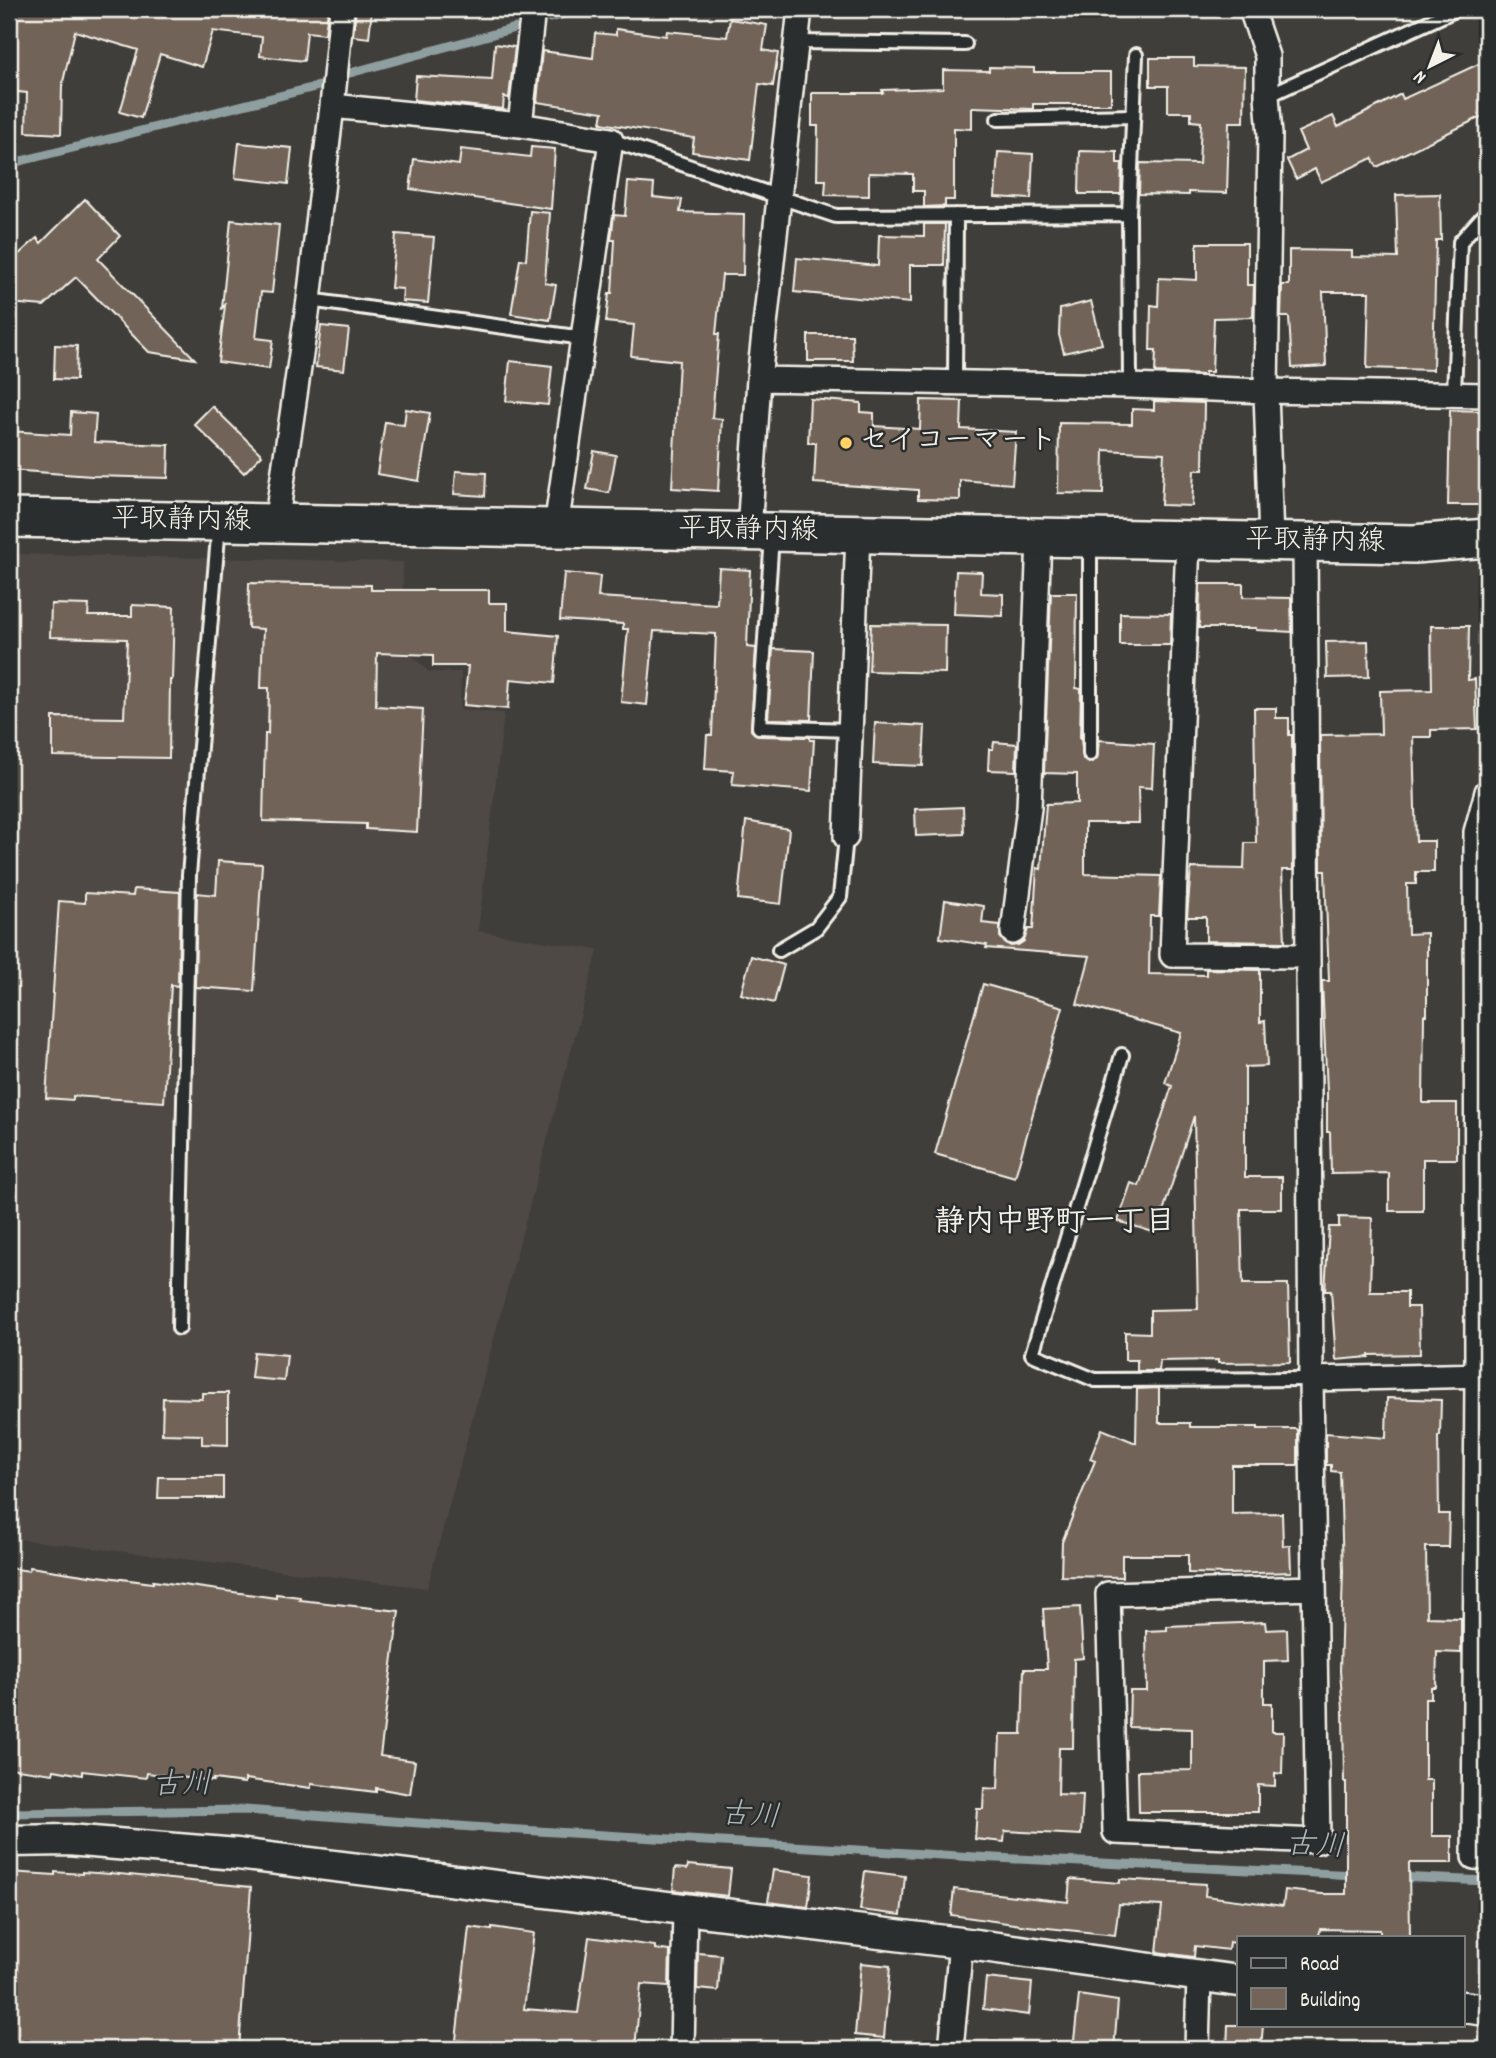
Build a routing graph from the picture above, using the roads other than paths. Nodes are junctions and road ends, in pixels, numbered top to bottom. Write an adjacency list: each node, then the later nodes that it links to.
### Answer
1 (342, 9): 10 (street)
2 (533, 9): 13 (street)
3 (800, 9): 6 (street)
4 (1251, 9): 9 (street)
5 (1457, 9): 9 (lane)
6 (796, 42): 7 (lane); 15 (street)
7 (965, 44)
8 (1136, 55): 11 (lane)
9 (1267, 96): 24 (street)
10 (332, 106): 13 (street); 19 (street)
11 (1133, 116): 12 (lane); 17 (lane)
12 (998, 119)
13 (520, 125): 14 (street)
14 (611, 140): 15 (lane); 20 (street)
15 (779, 196): 18 (lane); 21 (street)
16 (1487, 212): 25 (lane)
17 (1129, 214): 18 (lane); 23 (lane)
18 (956, 215): 22 (lane)
19 (309, 300): 20 (lane); 29 (street)
20 (583, 338): 30 (street)
21 (760, 379): 22 (street); 31 (street)
22 (956, 382): 23 (street)
23 (1130, 386): 24 (street)
24 (1266, 391): 25 (street); 37 (street)
25 (1454, 394): 26 (street)
26 (1487, 395)
27 (9, 518): 28 (main road, 平取静内線)
28 (219, 522): 29 (main road, 平取静内線); 46 (lane)
29 (276, 524): 30 (main road, 平取静内線)
30 (556, 528): 31 (main road, 平取静内線)
31 (761, 532): 32 (main road, 平取静内線); 38 (lane)
32 (858, 534): 33 (main road, 平取静内線); 38 (street)
33 (1039, 537): 35 (main road, 平取静内線); 42 (street)
34 (1487, 538): 37 (main road, 平取静内線)
35 (1090, 539): 36 (main road, 平取静内線); 39 (lane)
36 (1188, 541): 37 (main road, 平取静内線); 44 (street)
37 (1288, 542): 44 (street)
38 (850, 730): 41 (street)
39 (1090, 754)
40 (1487, 792): 47 (street)
41 (846, 837): 43 (lane)
42 (1013, 932)
43 (779, 950)
44 (1307, 956): 48 (street)
45 (1122, 1055): 48 (lane)
46 (179, 1328)
47 (1482, 1375): 48 (street); 51 (street)
48 (1311, 1380): 49 (street)
49 (1314, 1588): 49 (street)
50 (9, 1841): 52 (street)
51 (1487, 1858)
52 (685, 1910): 53 (street); 58 (street)
53 (961, 1943): 54 (street); 59 (street)
54 (1199, 1977): 55 (street); 60 (street)
55 (1237, 1982)
56 (1464, 2007): 57 (street)
57 (1487, 2010)
58 (682, 2049)
59 (951, 2049)
60 (1198, 2049)

